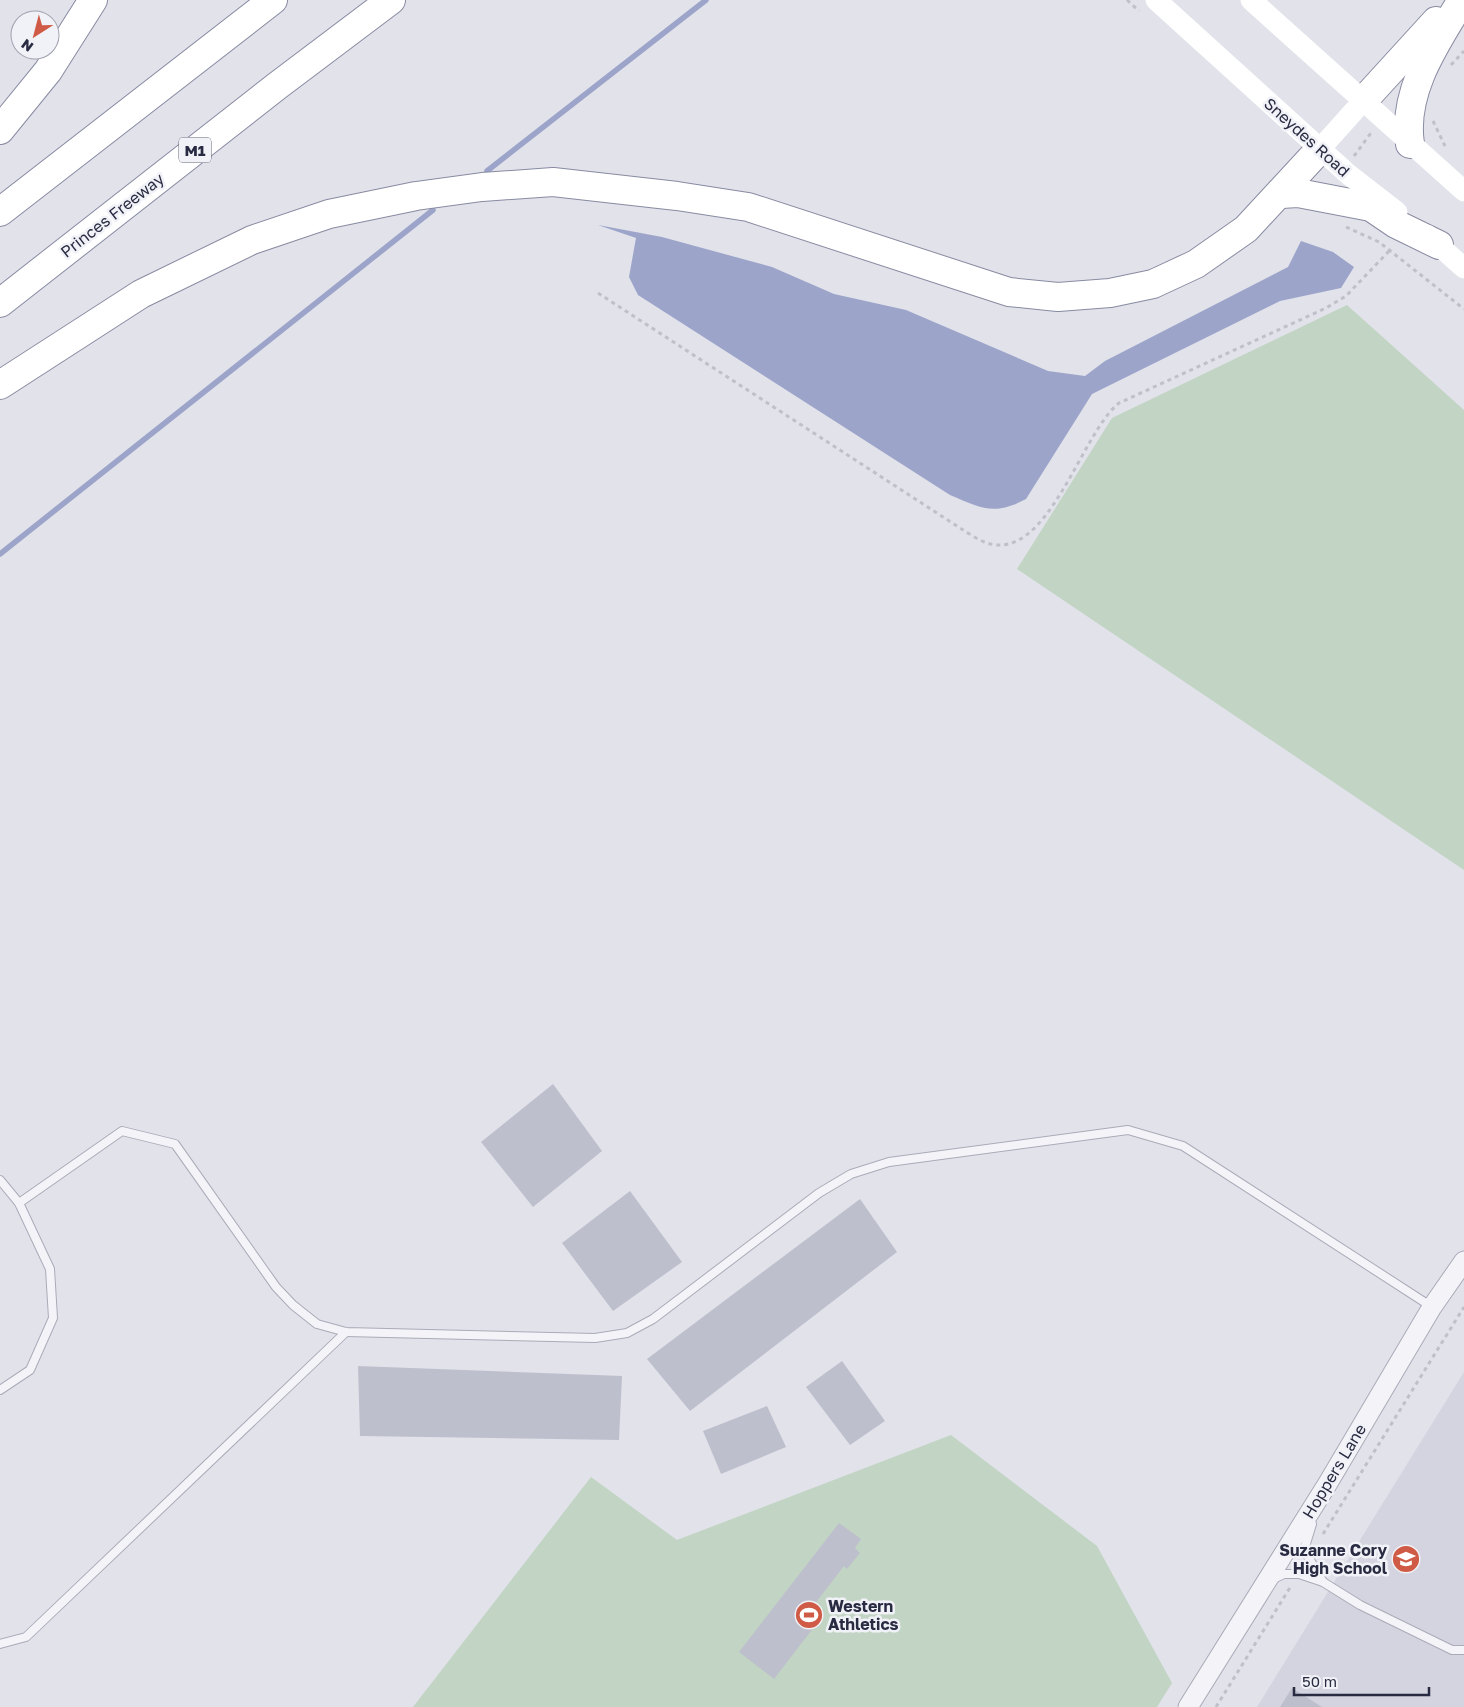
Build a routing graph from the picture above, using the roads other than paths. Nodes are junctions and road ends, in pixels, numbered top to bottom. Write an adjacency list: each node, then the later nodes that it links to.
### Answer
1 (93, 0): 9 (highway)
2 (273, 0): 14 (highway)
3 (392, 0): 17 (highway, Princes Freeway / M1)
4 (1156, 0): 11 (main road, Sneydes Road)
5 (1250, 0): 8 (main road)
6 (1454, 0): 8 (highway)
7 (1462, 0): 10 (highway)
8 (1372, 110): 10 (main road); 11 (main road)
9 (0, 130)
10 (1410, 144): 12 (main road)
11 (1320, 149): 13 (highway); 15 (main road, Sneydes Road)
12 (1464, 191)
13 (1281, 194): 15 (highway); 18 (highway)
14 (0, 212)
15 (1439, 245): 16 (main road, Sneydes Road)
16 (1464, 268)
17 (0, 303)
18 (0, 385)
19 (0, 1180): 20 (lane)
20 (20, 1203): 23 (lane); 24 (lane)
21 (1464, 1261): 22 (street, Hoppers Lane)
22 (1432, 1307): 23 (lane); 25 (street, Hoppers Lane)
23 (346, 1332): 28 (lane)
24 (0, 1390)
25 (1328, 1483): 26 (street, Hoppers Lane); 27 (lane)
26 (1266, 1582): 27 (lane); 30 (street, Hoppers Lane)
27 (1323, 1582): 29 (lane)
28 (0, 1644)
29 (1464, 1650)
30 (1188, 1707)

